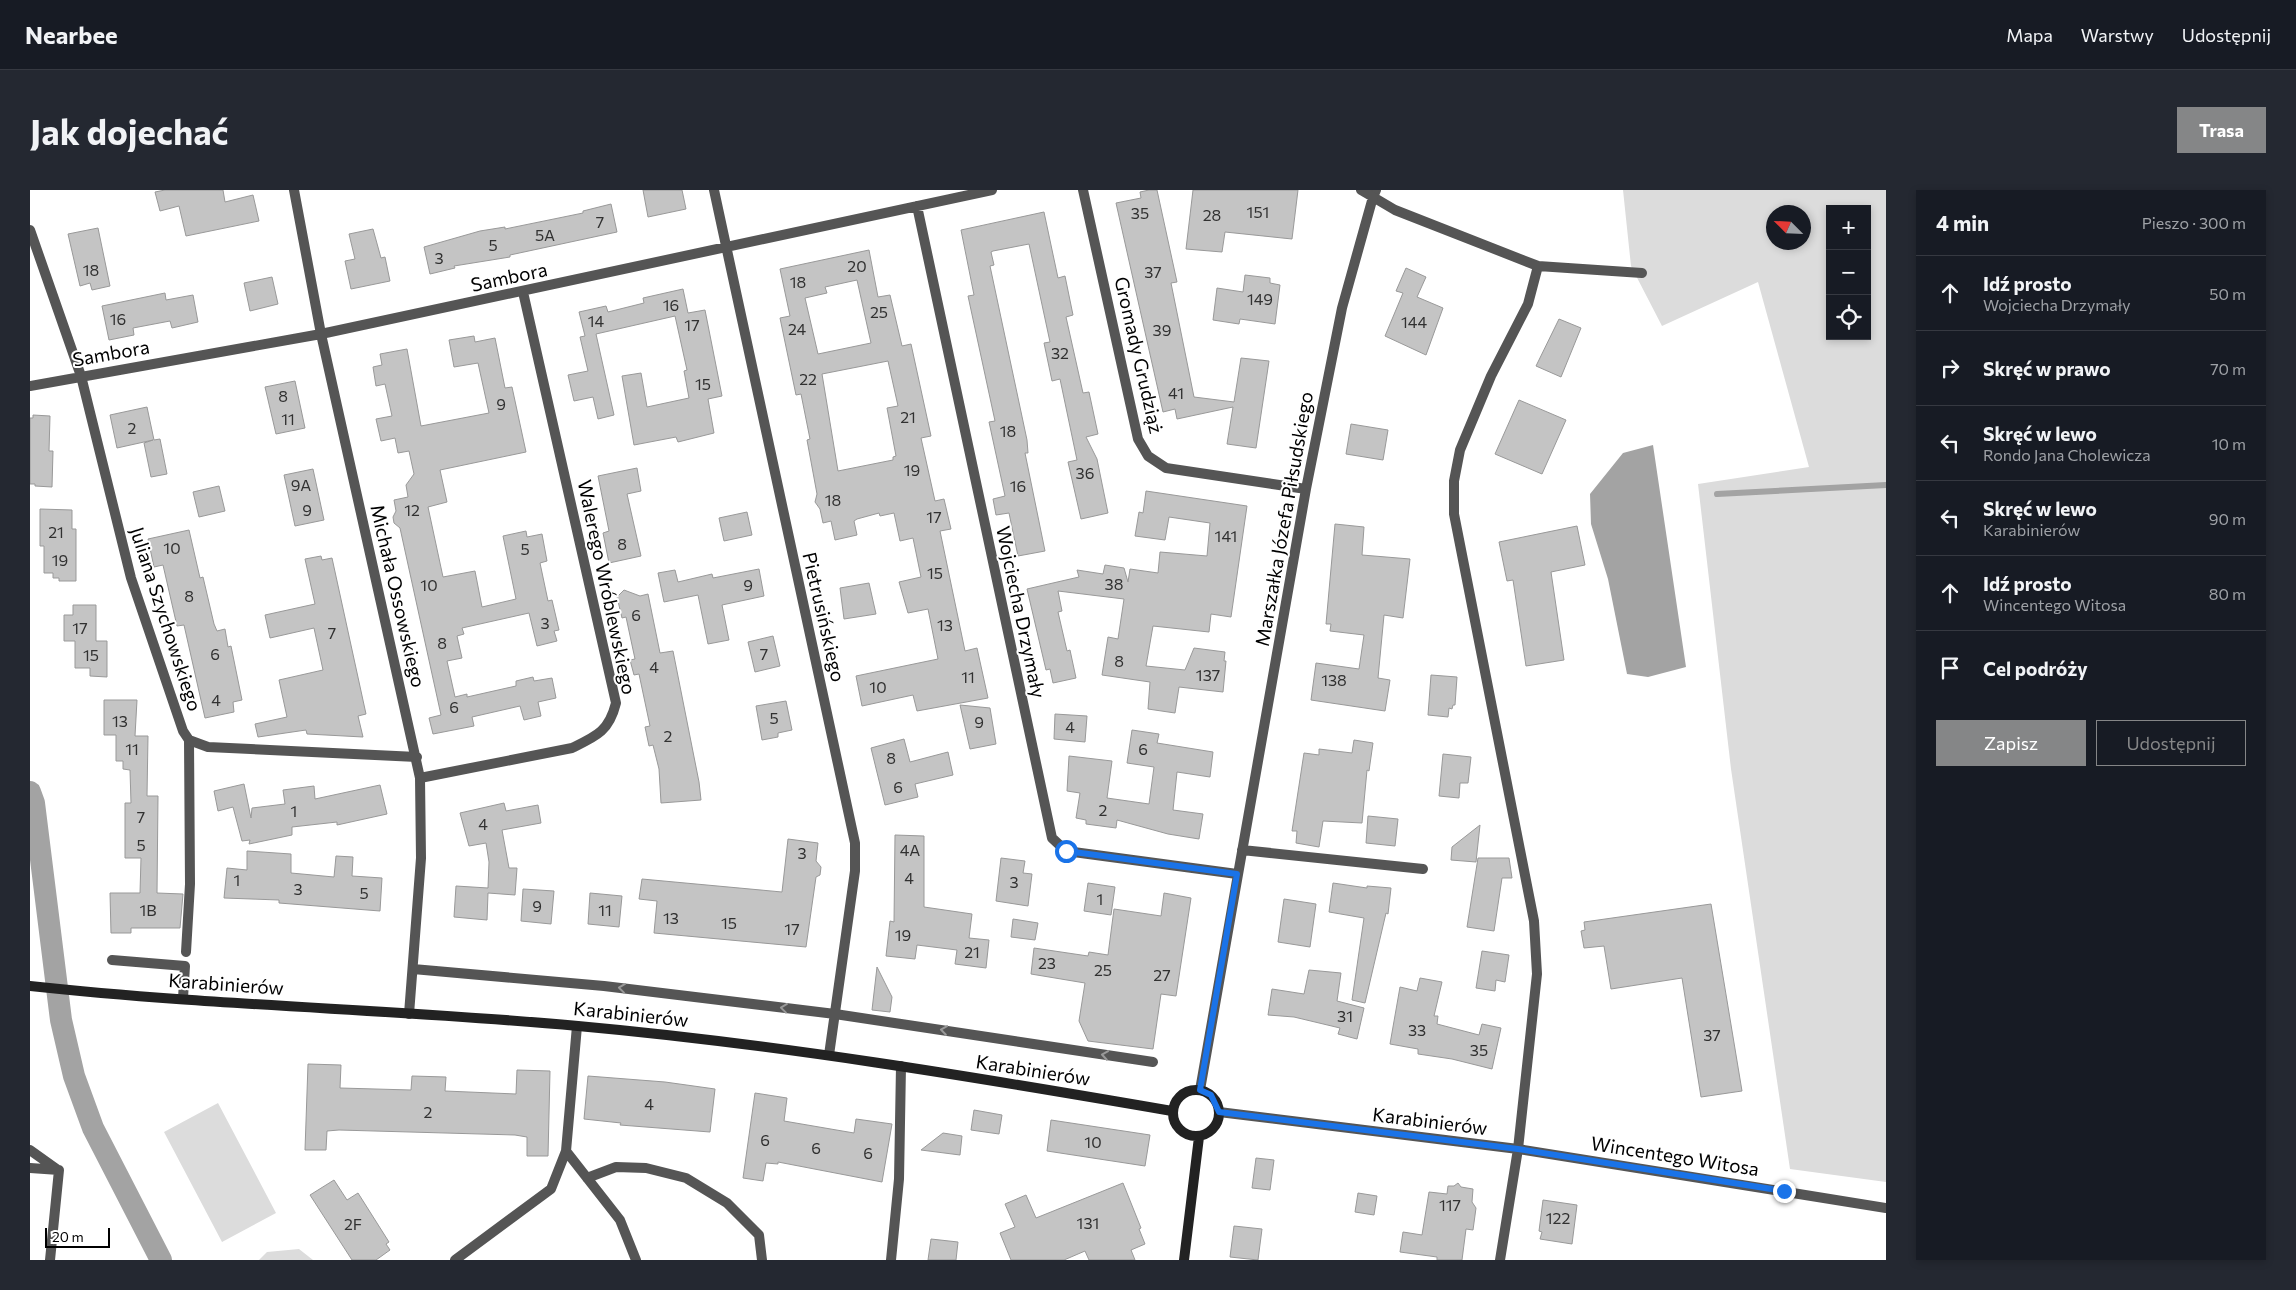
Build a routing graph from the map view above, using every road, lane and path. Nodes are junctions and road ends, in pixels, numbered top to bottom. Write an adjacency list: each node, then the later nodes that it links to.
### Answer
1 (294, 190): 13 (street, Michała Ossowskiego)
2 (714, 190): 9 (street, Pietrusińskiego)
3 (992, 190): 7 (street, Sambora)
4 (1083, 190): 16 (street, Gromady Grudziąż)
5 (1361, 190): 6 (street)
6 (1375, 194): 10 (street); 16 (street, Marszałka Józefa Piłsudskiego)
7 (917, 206): 9 (street, Sambora); 22 (street, Wojciecha Drzymały)
8 (30, 230): 14 (street, Juliana Szychowskiego)
9 (726, 249): 12 (street, Sambora); 29 (street, Pietrusińskiego)
10 (1538, 266): 11 (street); 38 (street)
11 (1642, 273)
12 (523, 292): 13 (street, Sambora); 19 (street, Walerego Wróblewskiego)
13 (321, 334): 14 (street, Sambora); 18 (street, Michała Ossowskiego)
14 (81, 376): 15 (street, Sambora); 17 (street, Juliana Szychowskiego)
15 (30, 386)
16 (1306, 489): 20 (street, Marszałka Józefa Piłsudskiego)
17 (190, 740): 18 (street, Juliana Szychowskiego); 23 (street)
18 (417, 757): 19 (street, Michała Ossowskiego)
19 (420, 778): 25 (street, Michała Ossowskiego)
20 (1242, 850): 21 (street); 22 (street, Marszałka Józefa Piłsudskiego)
21 (1423, 869)
22 (1237, 874): 34 (street, Marszałka Józefa Piłsudskiego)
23 (186, 952)
24 (112, 960): 27 (street)
25 (413, 969): 28 (street, Michała Ossowskiego); 29 (street, one-way to 25)
26 (30, 986): 27 (main road, Karabinierów)
27 (183, 998): 28 (main road, Karabinierów)
28 (409, 1014): 30 (main road, Karabinierów)
29 (835, 1014): 31 (street, Pietrusińskiego); 32 (street, one-way to 29)
30 (577, 1026): 31 (main road, Karabinierów); 40 (street)
31 (829, 1055): 33 (main road, Karabinierów)
32 (1153, 1062)
33 (901, 1066): 35 (main road, Karabinierów); 49 (street)
34 (1200, 1090): 35 (main road); 36 (main road)
35 (1172, 1111): 37 (main road)
36 (1219, 1112): 37 (main road); 38 (street, Karabinierów)
37 (1200, 1137): 50 (main road)
38 (1518, 1149): 44 (street, Wincentego Witosa); 51 (street)
39 (30, 1150): 42 (street)
40 (566, 1151): 43 (street); 46 (street)
41 (30, 1168): 42 (street)
42 (59, 1170): 45 (street)
43 (587, 1178): 47 (street); 48 (street)
44 (1886, 1208)
45 (50, 1260)
46 (454, 1260)
47 (636, 1260)
48 (762, 1260)
49 (891, 1260)
50 (1184, 1260)
51 (1500, 1260)

